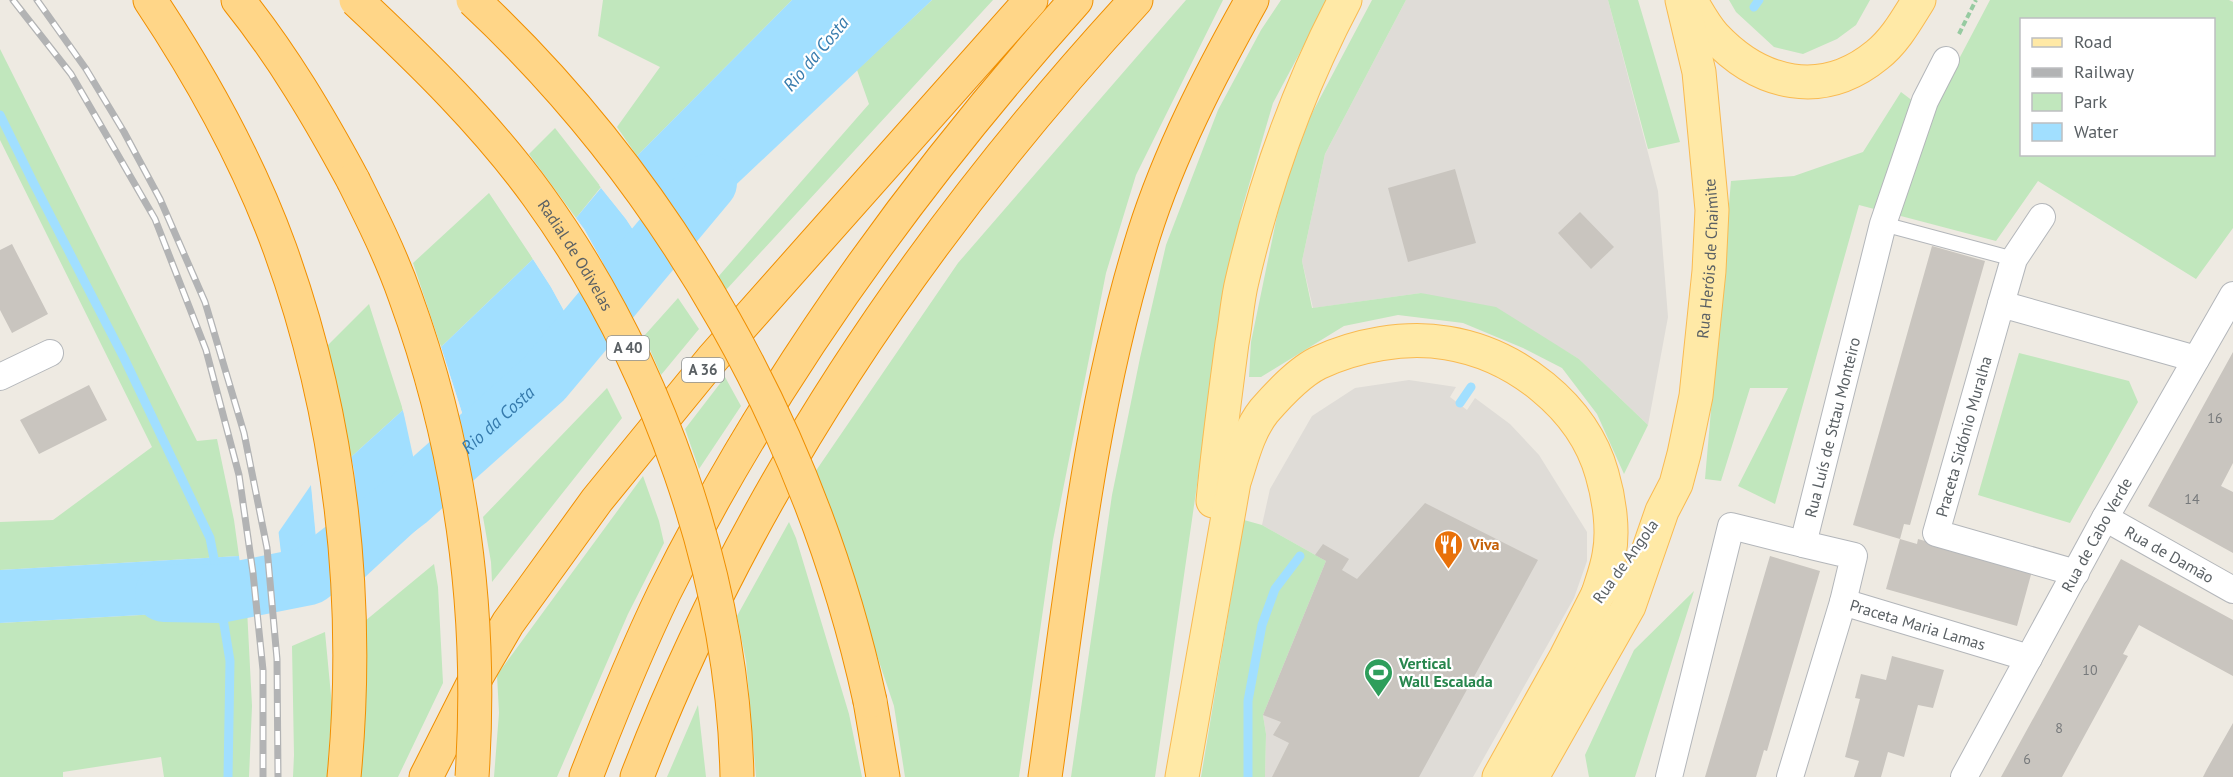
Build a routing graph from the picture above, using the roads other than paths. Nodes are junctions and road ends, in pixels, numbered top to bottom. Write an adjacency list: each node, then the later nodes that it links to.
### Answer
1 (150, 0): 31 (highway)
2 (238, 0): 33 (highway, bridge)
3 (356, 0): 36 (highway, Radial de Odivelas / A 40, bridge)
4 (473, 0): 37 (highway, bridge)
5 (1031, 0): 32 (highway, A 36)
6 (1076, 0): 34 (highway)
7 (1136, 0): 35 (highway)
8 (1252, 0): 38 (highway)
9 (1345, 0): 30 (main road)
10 (1682, 0): 22 (main road, Rua Heróis de Chaimite)
11 (1690, 0): 12 (main road)
12 (1919, 0)
13 (1946, 60): 15 (street, Rua Luís de Sttau Monteiro)
14 (2042, 216): 16 (street, Praceta Sidónio Muralha)
15 (1883, 224): 16 (lane); 24 (street, Rua Luís de Sttau Monteiro)
16 (2014, 259): 18 (street, Praceta Sidónio Muralha)
17 (2233, 295): 20 (street, Rua de Cabo Verde)
18 (2001, 303): 20 (street); 25 (street, Praceta Sidónio Muralha)
19 (50, 353): 21 (street)
20 (2196, 359): 23 (street, Rua de Cabo Verde)
21 (1, 373)
22 (1662, 511): 27 (main road, Rua de Angola); 41 (main road, Rua de Angola)
23 (2105, 518): 25 (street, Rua de Cabo Verde); 26 (street, Rua de Damão)
24 (1803, 544): 28 (street); 42 (street)
25 (2076, 573): 29 (street, Rua de Cabo Verde)
26 (2233, 590)
27 (1598, 594): 30 (main road); 40 (main road, Rua de Angola)
28 (1843, 602): 29 (street, Praceta Maria Lamas); 43 (street, Praceta Maria Lamas)
29 (2029, 658): 44 (street, Rua de Cabo Verde)
30 (1198, 685): 39 (main road)
31 (344, 777)
32 (426, 777)
33 (472, 777)
34 (586, 777)
35 (637, 777)
36 (737, 777)
37 (883, 777)
38 (1045, 777)
39 (1182, 777)
40 (1499, 777)
41 (1532, 777)
42 (1669, 777)
43 (1790, 777)
44 (1964, 777)

